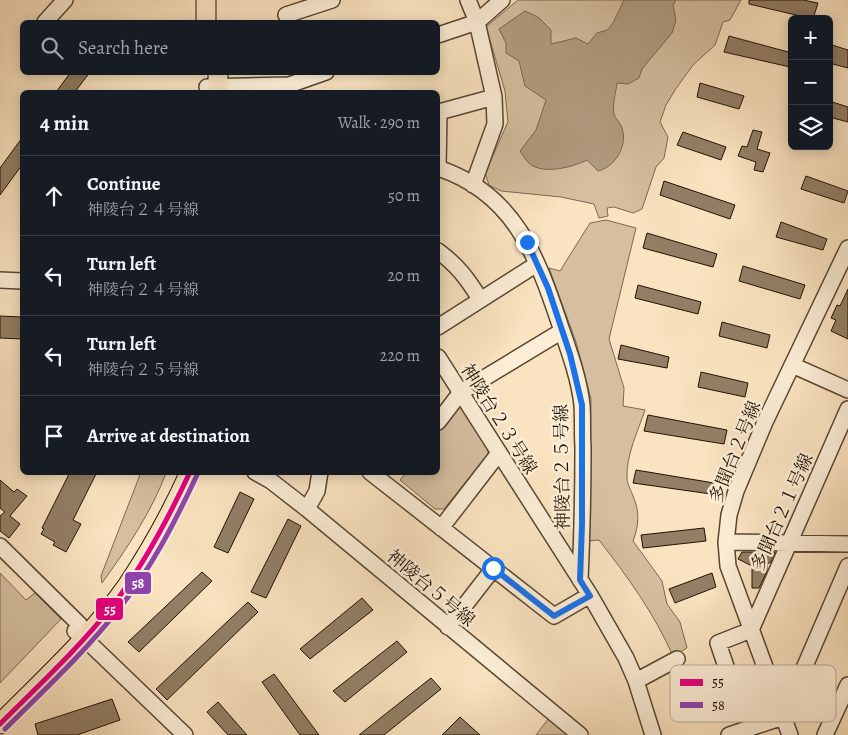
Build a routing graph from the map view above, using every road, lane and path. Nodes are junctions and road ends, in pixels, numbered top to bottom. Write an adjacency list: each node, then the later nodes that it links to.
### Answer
1 (65, 0): 8 (street)
2 (206, 0): 9 (main road)
3 (216, 0): 10 (main road)
4 (332, 0): 7 (street)
5 (468, 0): 11 (street)
6 (502, 0): 11 (street)
7 (286, 12)
8 (47, 20)
9 (206, 20)
10 (217, 20)
11 (477, 22): 12 (street); 16 (street)
12 (440, 34)
13 (310, 75): 14 (street)
14 (289, 79): 15 (street)
15 (213, 84)
16 (494, 97): 17 (street); 19 (street)
17 (440, 112)
18 (440, 170): 19 (street, 神陵台２５号線)
19 (473, 185): 22 (street, 神陵台２５号線)
20 (848, 248): 29 (street, 多聞台２号線)
21 (440, 253): 25 (street)
22 (537, 264): 25 (street); 27 (street, 神陵台２５号線)
23 (0, 280): 24 (street)
24 (20, 281)
25 (480, 299): 26 (street)
26 (440, 326)
27 (562, 331): 31 (street); 48 (street, 神陵台２５号線)
28 (440, 360): 31 (street, 神陵台２３号線)
29 (792, 365): 30 (street); 42 (street, 多聞台２号線)
30 (848, 390)
31 (461, 392): 33 (street); 34 (street, 神陵台２３号線)
32 (848, 410): 43 (street, 多聞台２１号線)
33 (440, 419)
34 (499, 453): 41 (street); 48 (street, 神陵台２３号線)
35 (175, 475): 52 (main road)
36 (189, 475): 52 (main road)
37 (260, 475): 40 (street, 神陵台５号線)
38 (320, 475): 40 (street)
39 (374, 475): 41 (street)
40 (307, 509): 50 (street, 神陵台５号線)
41 (441, 528): 47 (street)
42 (726, 542): 43 (street); 51 (street, 多聞台２号線)
43 (789, 543): 44 (street); 51 (street, 多聞台２１号線)
44 (848, 544)
45 (0, 546): 52 (street)
46 (848, 566): 56 (street)
47 (493, 568): 49 (street); 50 (street)
48 (580, 580): 49 (street, 神陵台２３号線)
49 (590, 596): 57 (street, 神陵台２３号線)
50 (448, 627): 66 (street, 神陵台５号線)
51 (751, 630): 54 (street); 55 (street, 多聞台２号線)
52 (80, 631): 59 (main road); 64 (main road); 65 (street)
53 (677, 659): 57 (street)
54 (725, 665)
55 (764, 665)
56 (805, 665)
57 (636, 681): 67 (street, 神陵台２３号線)
58 (848, 685): 60 (street)
59 (0, 708)
60 (836, 711)
61 (768, 722): 68 (street)
62 (785, 722): 69 (street, 多聞台２号線)
63 (831, 722): 70 (street)
64 (0, 724)
65 (185, 735)
66 (580, 735)
67 (653, 735)
68 (728, 735)
69 (790, 735)
70 (825, 735)

